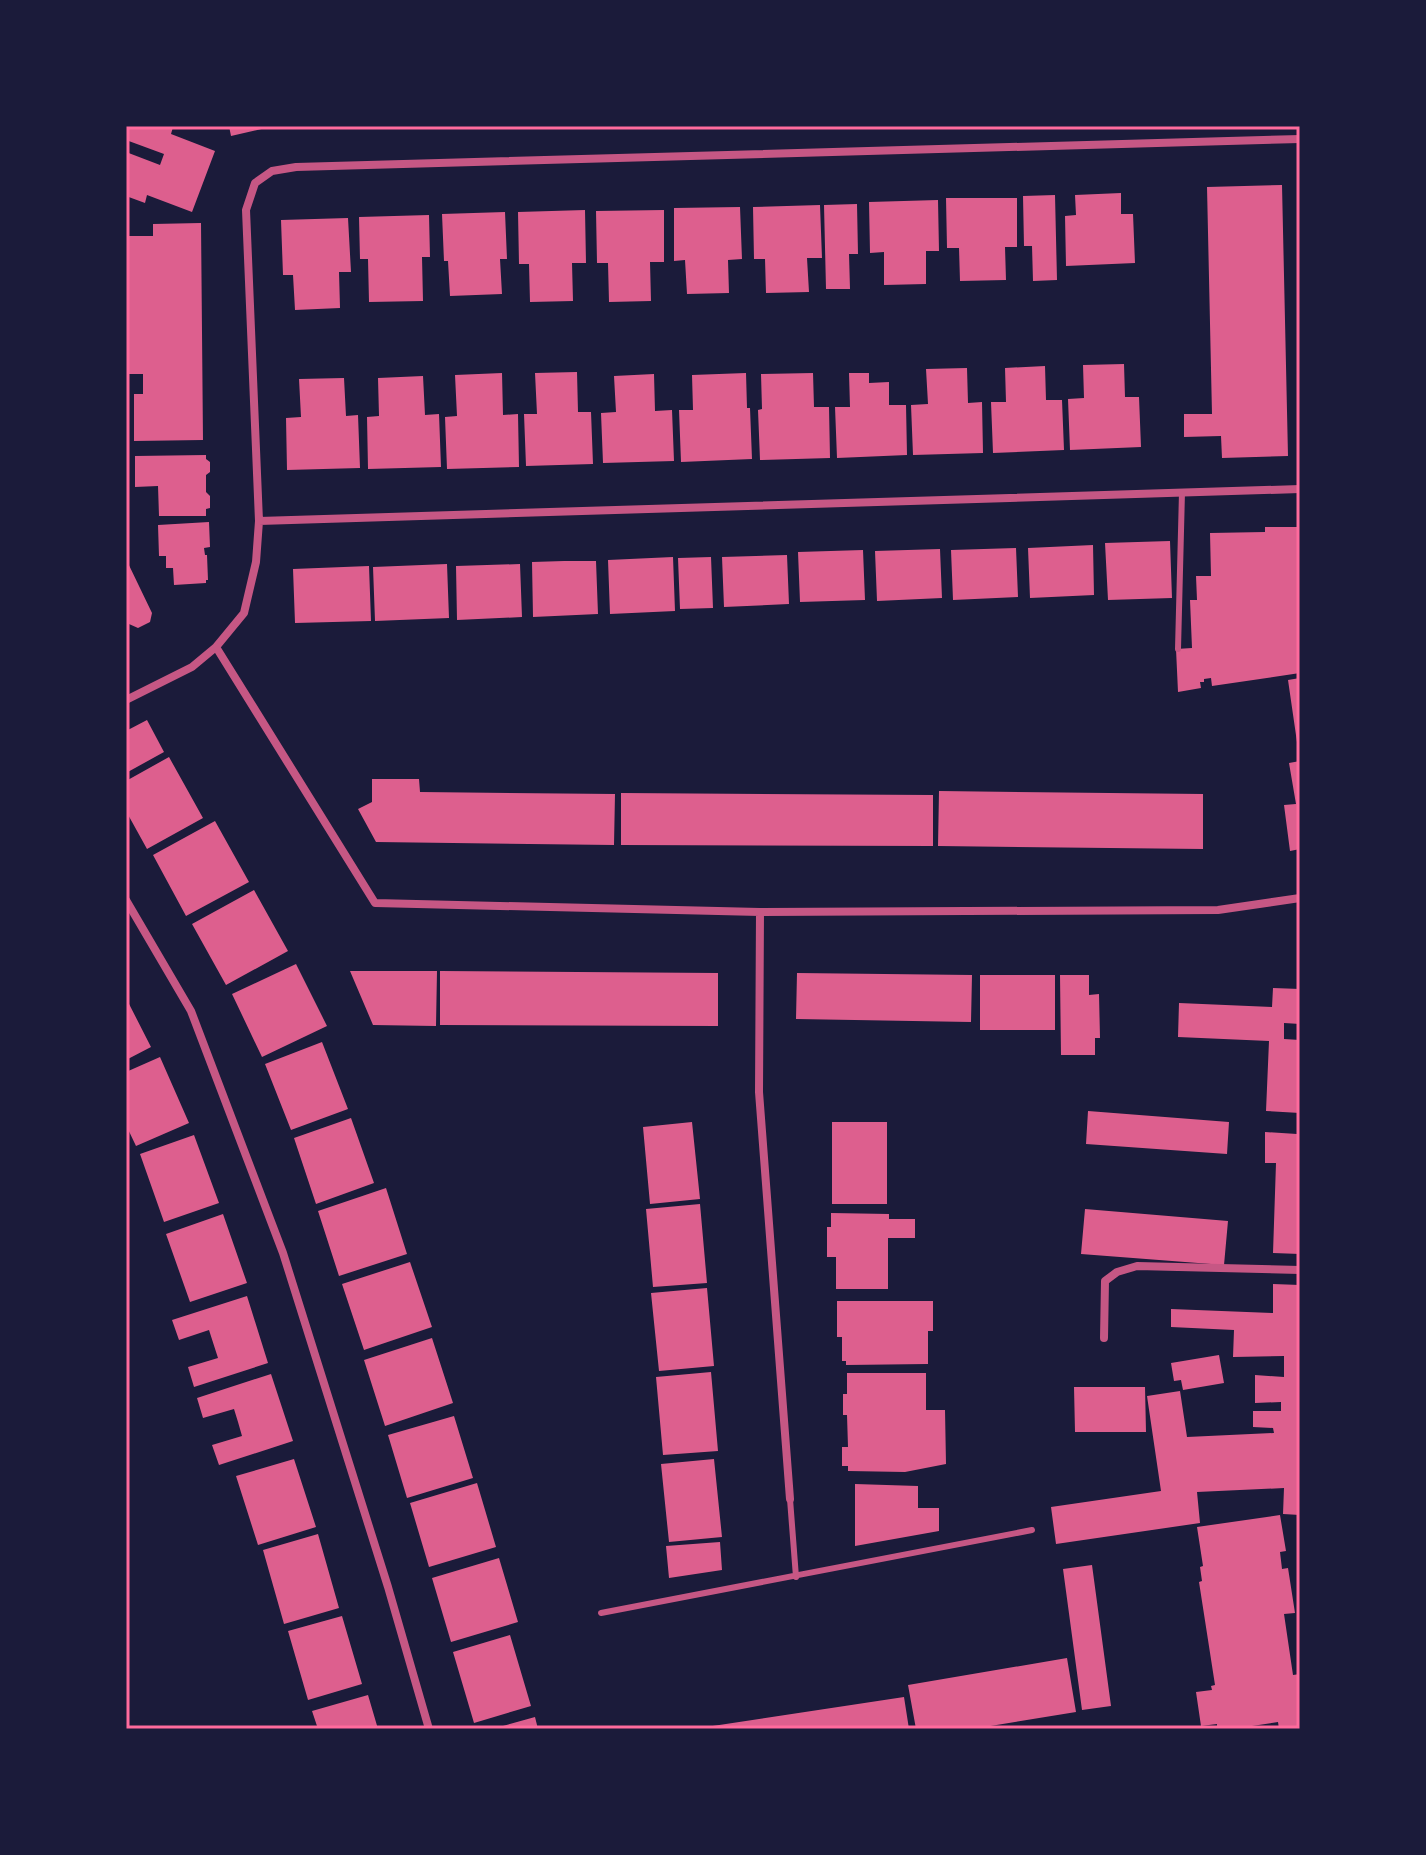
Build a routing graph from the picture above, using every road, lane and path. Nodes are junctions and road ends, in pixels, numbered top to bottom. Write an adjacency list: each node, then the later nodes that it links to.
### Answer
1 (1300, 139): 4 (street)
2 (1300, 489): 3 (street)
3 (1182, 492): 4 (street); 6 (lane)
4 (259, 521): 5 (street)
5 (216, 647): 7 (street); 10 (street)
6 (1178, 649)
7 (126, 700)
8 (1300, 898): 10 (street)
9 (126, 900): 17 (street)
10 (760, 912): 13 (street)
11 (1300, 1270): 12 (street)
12 (1104, 1338)
13 (790, 1499): 15 (lane)
14 (1032, 1530): 15 (lane)
15 (796, 1577): 16 (lane)
16 (601, 1613)
17 (429, 1729)

